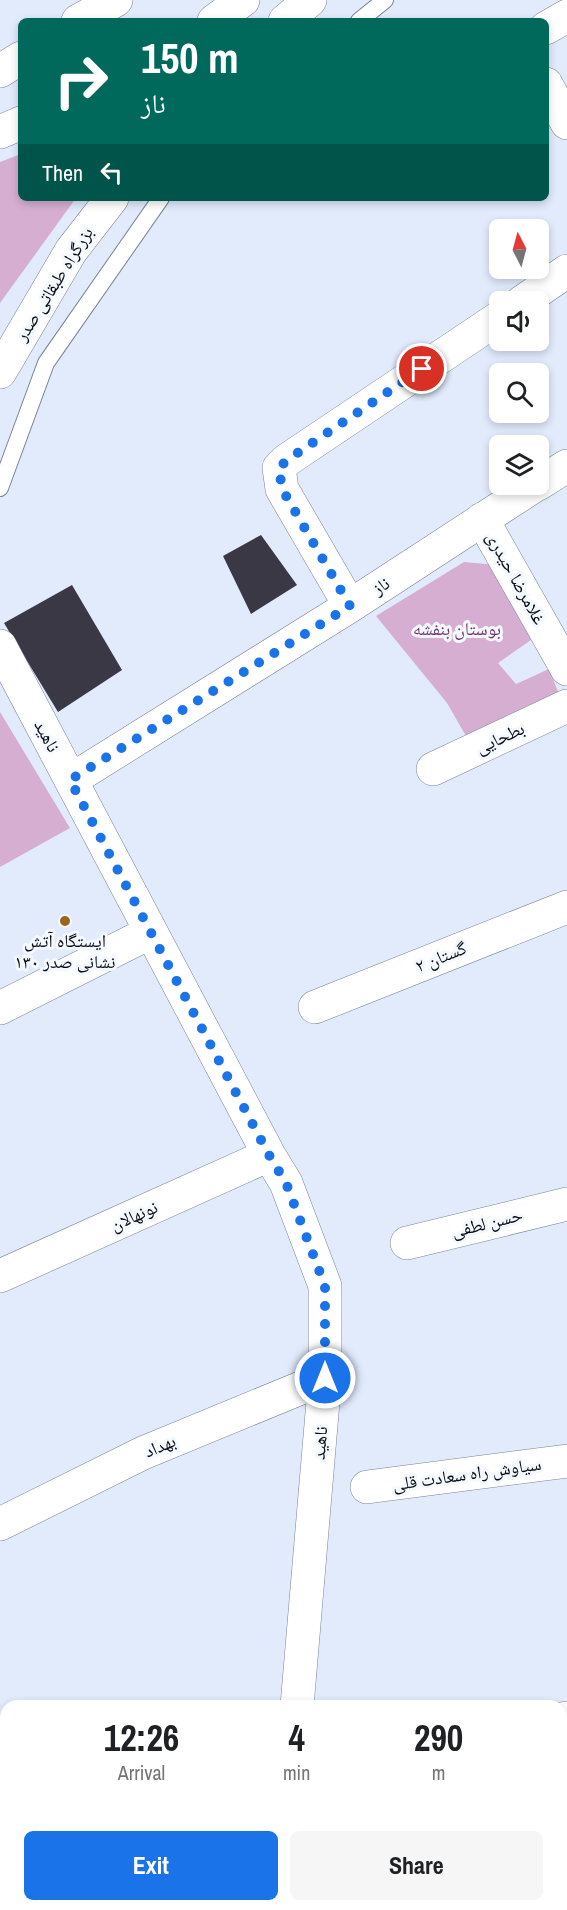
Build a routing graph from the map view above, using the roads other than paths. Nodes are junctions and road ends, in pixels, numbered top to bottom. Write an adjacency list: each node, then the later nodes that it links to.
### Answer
1 (243, 0): 5 (main road)
2 (310, 0): 6 (main road)
3 (384, 0): 7 (lane)
4 (567, 16): 8 (main road)
5 (218, 18)
6 (289, 18)
7 (363, 18)
8 (549, 26)
9 (18, 49): 10 (main road)
10 (0, 57)
11 (18, 60): 12 (main road)
12 (0, 70)
13 (549, 90): 14 (main road)
14 (567, 123)
15 (18, 124): 16 (main road)
16 (0, 132)
17 (110, 201): 22 (main road, بزرگراه طبقاتی صدر)
18 (159, 201): 25 (lane)
19 (567, 271): 20 (main road)
20 (538, 291)
21 (489, 324): 28 (main road)
22 (0, 372)
23 (567, 466): 24 (main road, ناز)
24 (549, 477)
25 (0, 488)
26 (520, 495): 27 (main road, ناز)
27 (482, 519): 28 (main road, ناز); 30 (main road, غلامرضا حیدری)
28 (350, 606): 33 (main road, ناز)
29 (0, 646): 33 (main road, ناهید)
30 (567, 669)
31 (567, 706): 32 (main road, بطحایی)
32 (433, 769)
33 (70, 780): 35 (main road, ناهید)
34 (567, 907): 36 (main road, گستان ۲)
35 (151, 933): 37 (main road); 38 (main road, ناهید)
36 (315, 1007)
37 (0, 1008)
38 (269, 1155): 41 (main road, نونهالان); 42 (main road, ناهید)
39 (567, 1204): 40 (main road, حسن لطفی)
40 (407, 1243)
41 (0, 1276)
42 (325, 1378): 45 (main road, بهداد); 46 (main road, ناهید)
43 (567, 1461): 44 (main road, سیاوش راه سعادت قلی)
44 (367, 1487)
45 (0, 1524)
46 (298, 1700)

